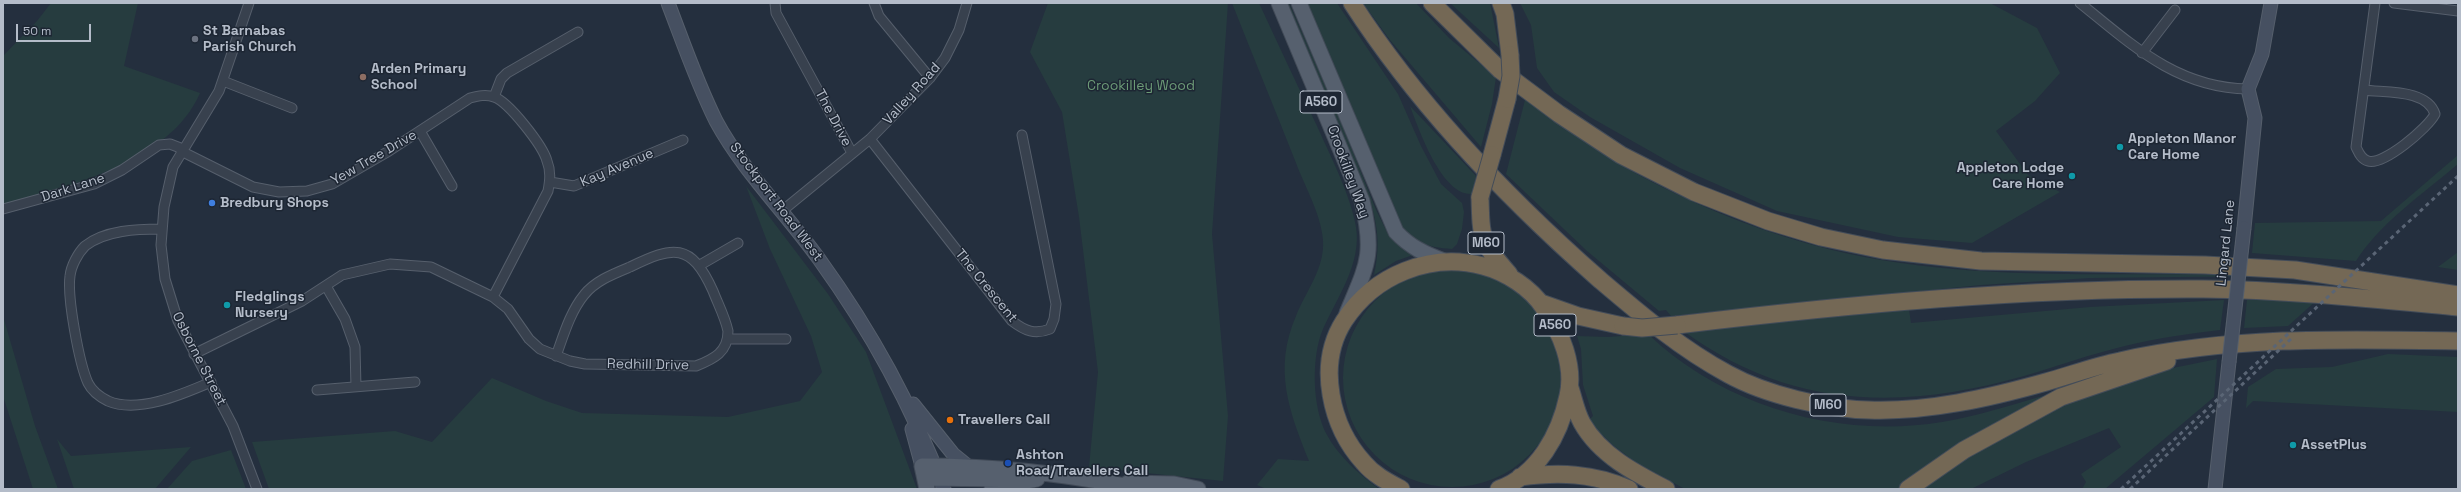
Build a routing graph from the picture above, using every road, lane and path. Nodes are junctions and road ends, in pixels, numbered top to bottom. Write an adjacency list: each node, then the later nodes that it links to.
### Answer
1 (249, 3): 20 (street, Osborne Street)
2 (668, 3): 34 (main road, Stockport Road West)
3 (775, 3): 30 (street, The Drive)
4 (874, 3): 19 (street)
5 (967, 3): 19 (street, Valley Road)
6 (1279, 3): 45 (main road, Crookilley Way / A560)
7 (1299, 3): 37 (main road, Crookilley Way / A560)
8 (1352, 3): 49 (highway, M60)
9 (1432, 3): 41 (highway)
10 (1501, 3): 39 (highway, M60, bridge)
11 (2080, 3): 18 (street)
12 (2271, 3): 21 (main road)
13 (2375, 3): 22 (street)
14 (2394, 3): 15 (street)
15 (2452, 8)
16 (2175, 10): 18 (street)
17 (578, 32): 23 (street)
18 (2142, 53): 21 (street)
19 (930, 78): 27 (street, Valley Road)
20 (223, 81): 24 (street); 29 (street, Osborne Street)
21 (2248, 89): 73 (main road, Lingard Lane, bridge)
22 (2364, 90): 22 (street)
23 (494, 97): 25 (street, Yew Tree Drive); 31 (street)
24 (292, 108)
25 (420, 131): 29 (street, Yew Tree Drive); 32 (street)
26 (1022, 135): 27 (street, The Crescent)
27 (870, 139): 30 (street, Valley Road)
28 (683, 140): 31 (street, Kay Avenue)
29 (182, 150): 33 (street, Dark Lane); 35 (street, Osborne Street)
30 (852, 153): 34 (street, The Drive)
31 (550, 182): 42 (street)
32 (452, 186)
33 (3, 209)
34 (782, 211): 57 (main road, Stockport Road West)
35 (162, 229): 50 (street, Osborne Street); 52 (street)
36 (738, 243): 38 (street)
37 (1444, 261): 39 (highway, A560); 45 (highway, A560)
38 (700, 265): 46 (street); 51 (street)
39 (1515, 280): 43 (highway, A560)
40 (326, 286): 42 (street, Redhill Drive); 50 (street, Redhill Drive); 54 (street)
41 (2458, 295)
42 (493, 297): 51 (street, Redhill Drive)
43 (1541, 303): 44 (highway, bridge); 55 (highway, A560)
44 (2458, 307)
45 (1344, 321): 68 (highway, A560)
46 (728, 339): 47 (street); 51 (street, Redhill Drive)
47 (786, 339)
48 (2458, 340): 49 (highway, M60)
49 (2217, 344): 72 (highway, M60)
50 (194, 354): 52 (street, Osborne Street)
51 (556, 356)
52 (211, 382): 64 (street, Osborne Street)
53 (415, 382): 54 (street)
54 (356, 387): 56 (street)
55 (1570, 388): 60 (highway, A560); 71 (highway, A560)
56 (318, 390)
57 (902, 391): 58 (main road, Stockport Road West); 61 (main road, Stockport Road West)
58 (969, 467): 59 (main road); 61 (main road)
59 (1058, 475): 62 (main road); 63 (main road)
60 (1520, 477): 69 (highway, A560); 70 (highway, A560)
61 (932, 478): 62 (main road)
62 (1028, 480): 65 (main road)
63 (1107, 482): 66 (main road); 67 (main road)
64 (257, 489)
65 (984, 489)
66 (1140, 489)
67 (1198, 489)
68 (1401, 489)
69 (1499, 489)
70 (1630, 489)
71 (1666, 489)
72 (1908, 489)
73 (2215, 489)

